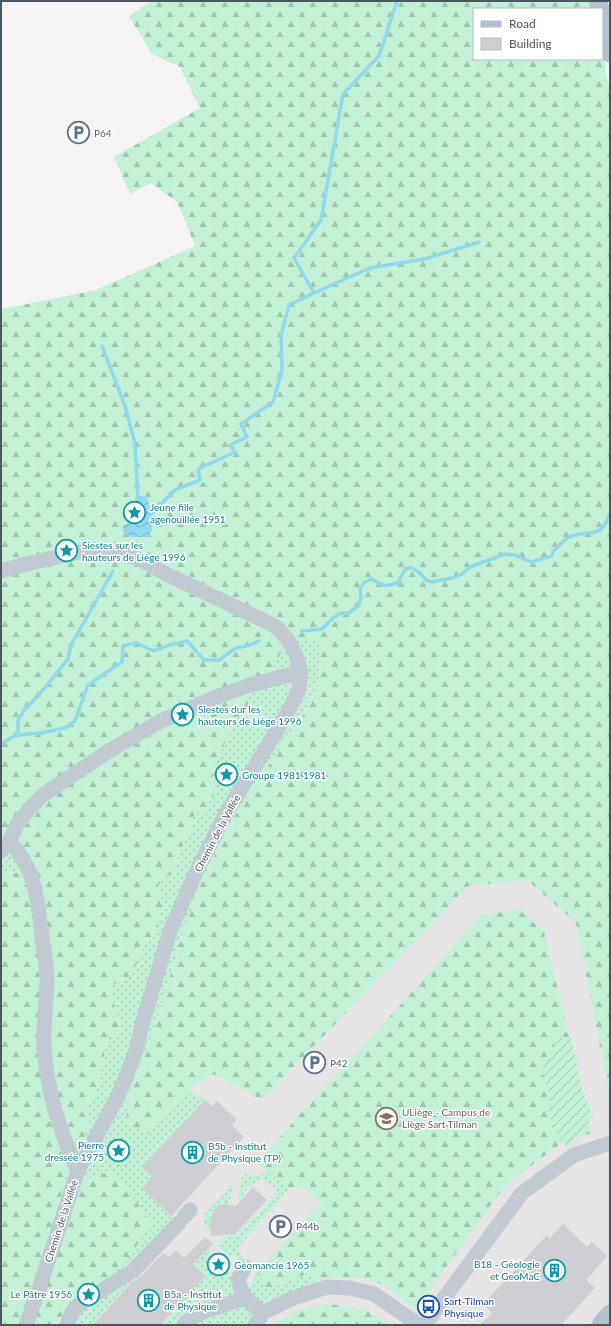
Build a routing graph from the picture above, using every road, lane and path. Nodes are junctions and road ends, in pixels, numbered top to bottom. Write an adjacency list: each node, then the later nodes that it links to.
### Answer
1 (603, 22): 2 (main road)
2 (610, 53)
3 (1, 571): 4 (street, Chemin de la Vallée)
4 (301, 672): 5 (street); 7 (street, Chemin de la Vallée)
5 (5, 847): 7 (street)
6 (610, 1143): 17 (street)
7 (78, 1170): 13 (street, Chemin de la Vallée)
8 (184, 1217): 14 (street)
9 (245, 1267): 10 (street)
10 (244, 1297): 12 (street); 15 (street)
11 (610, 1314): 18 (main road)
12 (259, 1319): 16 (street)
13 (26, 1325)
14 (67, 1325)
15 (184, 1325)
16 (419, 1325)
17 (425, 1325)
18 (601, 1325)

